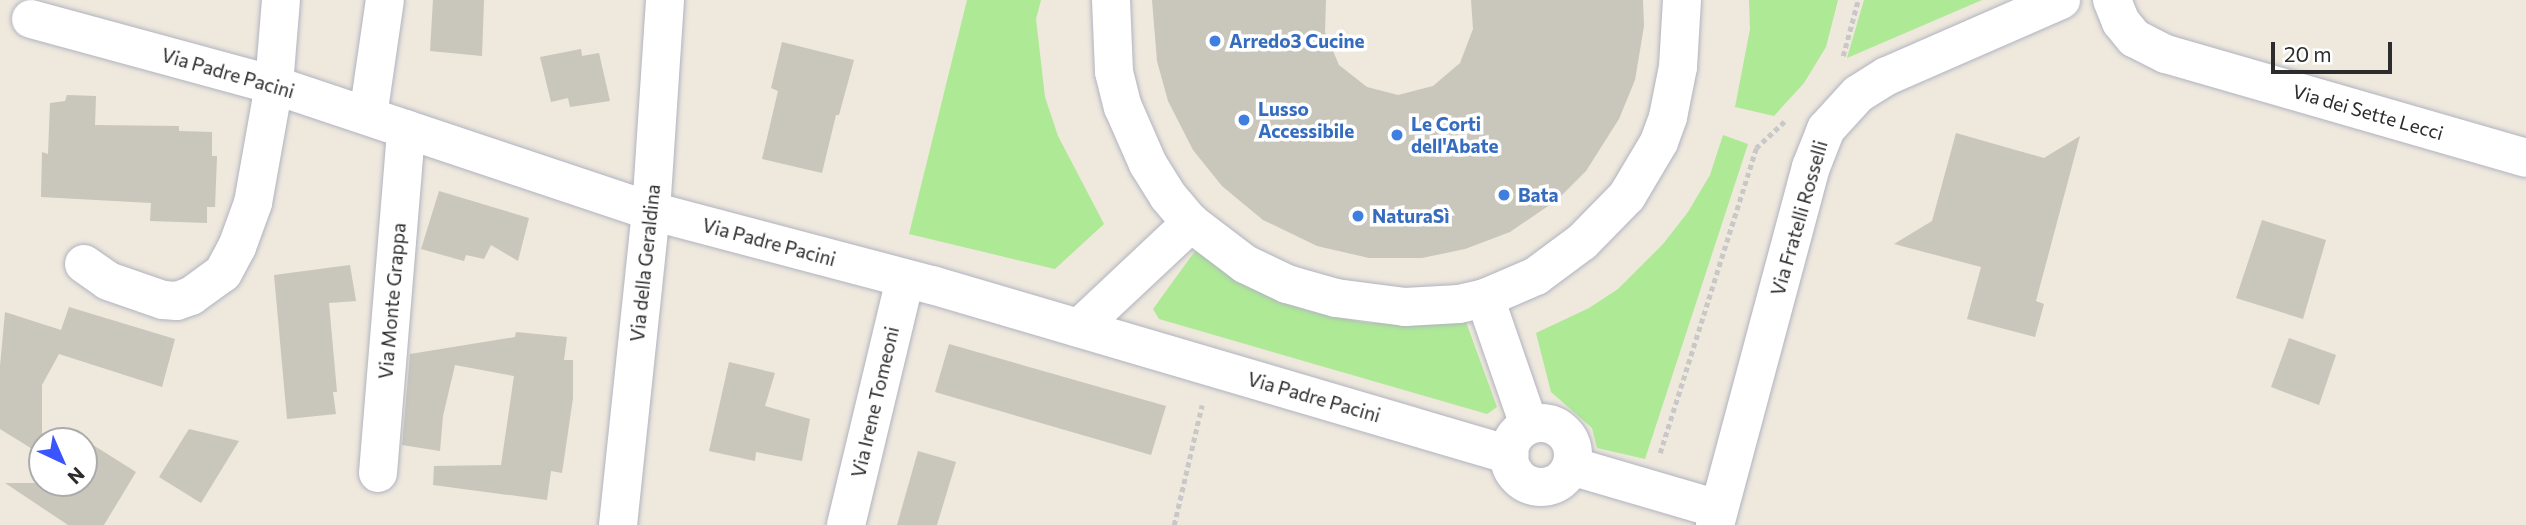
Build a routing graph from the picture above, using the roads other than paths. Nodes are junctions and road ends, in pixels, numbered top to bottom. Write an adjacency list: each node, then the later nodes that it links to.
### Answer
1 (281, 0): 10 (street)
2 (385, 0): 11 (street)
3 (665, 0): 14 (street, Via della Geraldina)
4 (1111, 0): 15 (street)
5 (1682, 0): 18 (street)
6 (2061, 0): 8 (street, Via Fratelli Rosselli)
7 (2112, 0): 13 (street, Via dei Sette Lecci)
8 (2030, 9): 23 (street, Via Fratelli Rosselli)
9 (31, 19): 10 (street, Via Padre Pacini)
10 (274, 85): 11 (street, Via Padre Pacini); 16 (street)
11 (368, 116): 12 (street, Via Padre Pacini)
12 (406, 129): 14 (street, Via Padre Pacini); 22 (street, Via Monte Grappa)
13 (2526, 158)
14 (651, 211): 17 (street, Via Padre Pacini); 24 (street, Via della Geraldina)
15 (1191, 223): 18 (street); 19 (street)
16 (84, 264)
17 (905, 279): 19 (street, Via Padre Pacini); 25 (street, Via Irene Tomeoni)
18 (1485, 298): 20 (street)
19 (1079, 328): 20 (street, Via Padre Pacini)
20 (1519, 440): 21 (street, Via Padre Pacini); 21 (street)
21 (1571, 466): 23 (street)
22 (378, 473)
23 (1716, 517)
24 (618, 525)
25 (846, 525)

